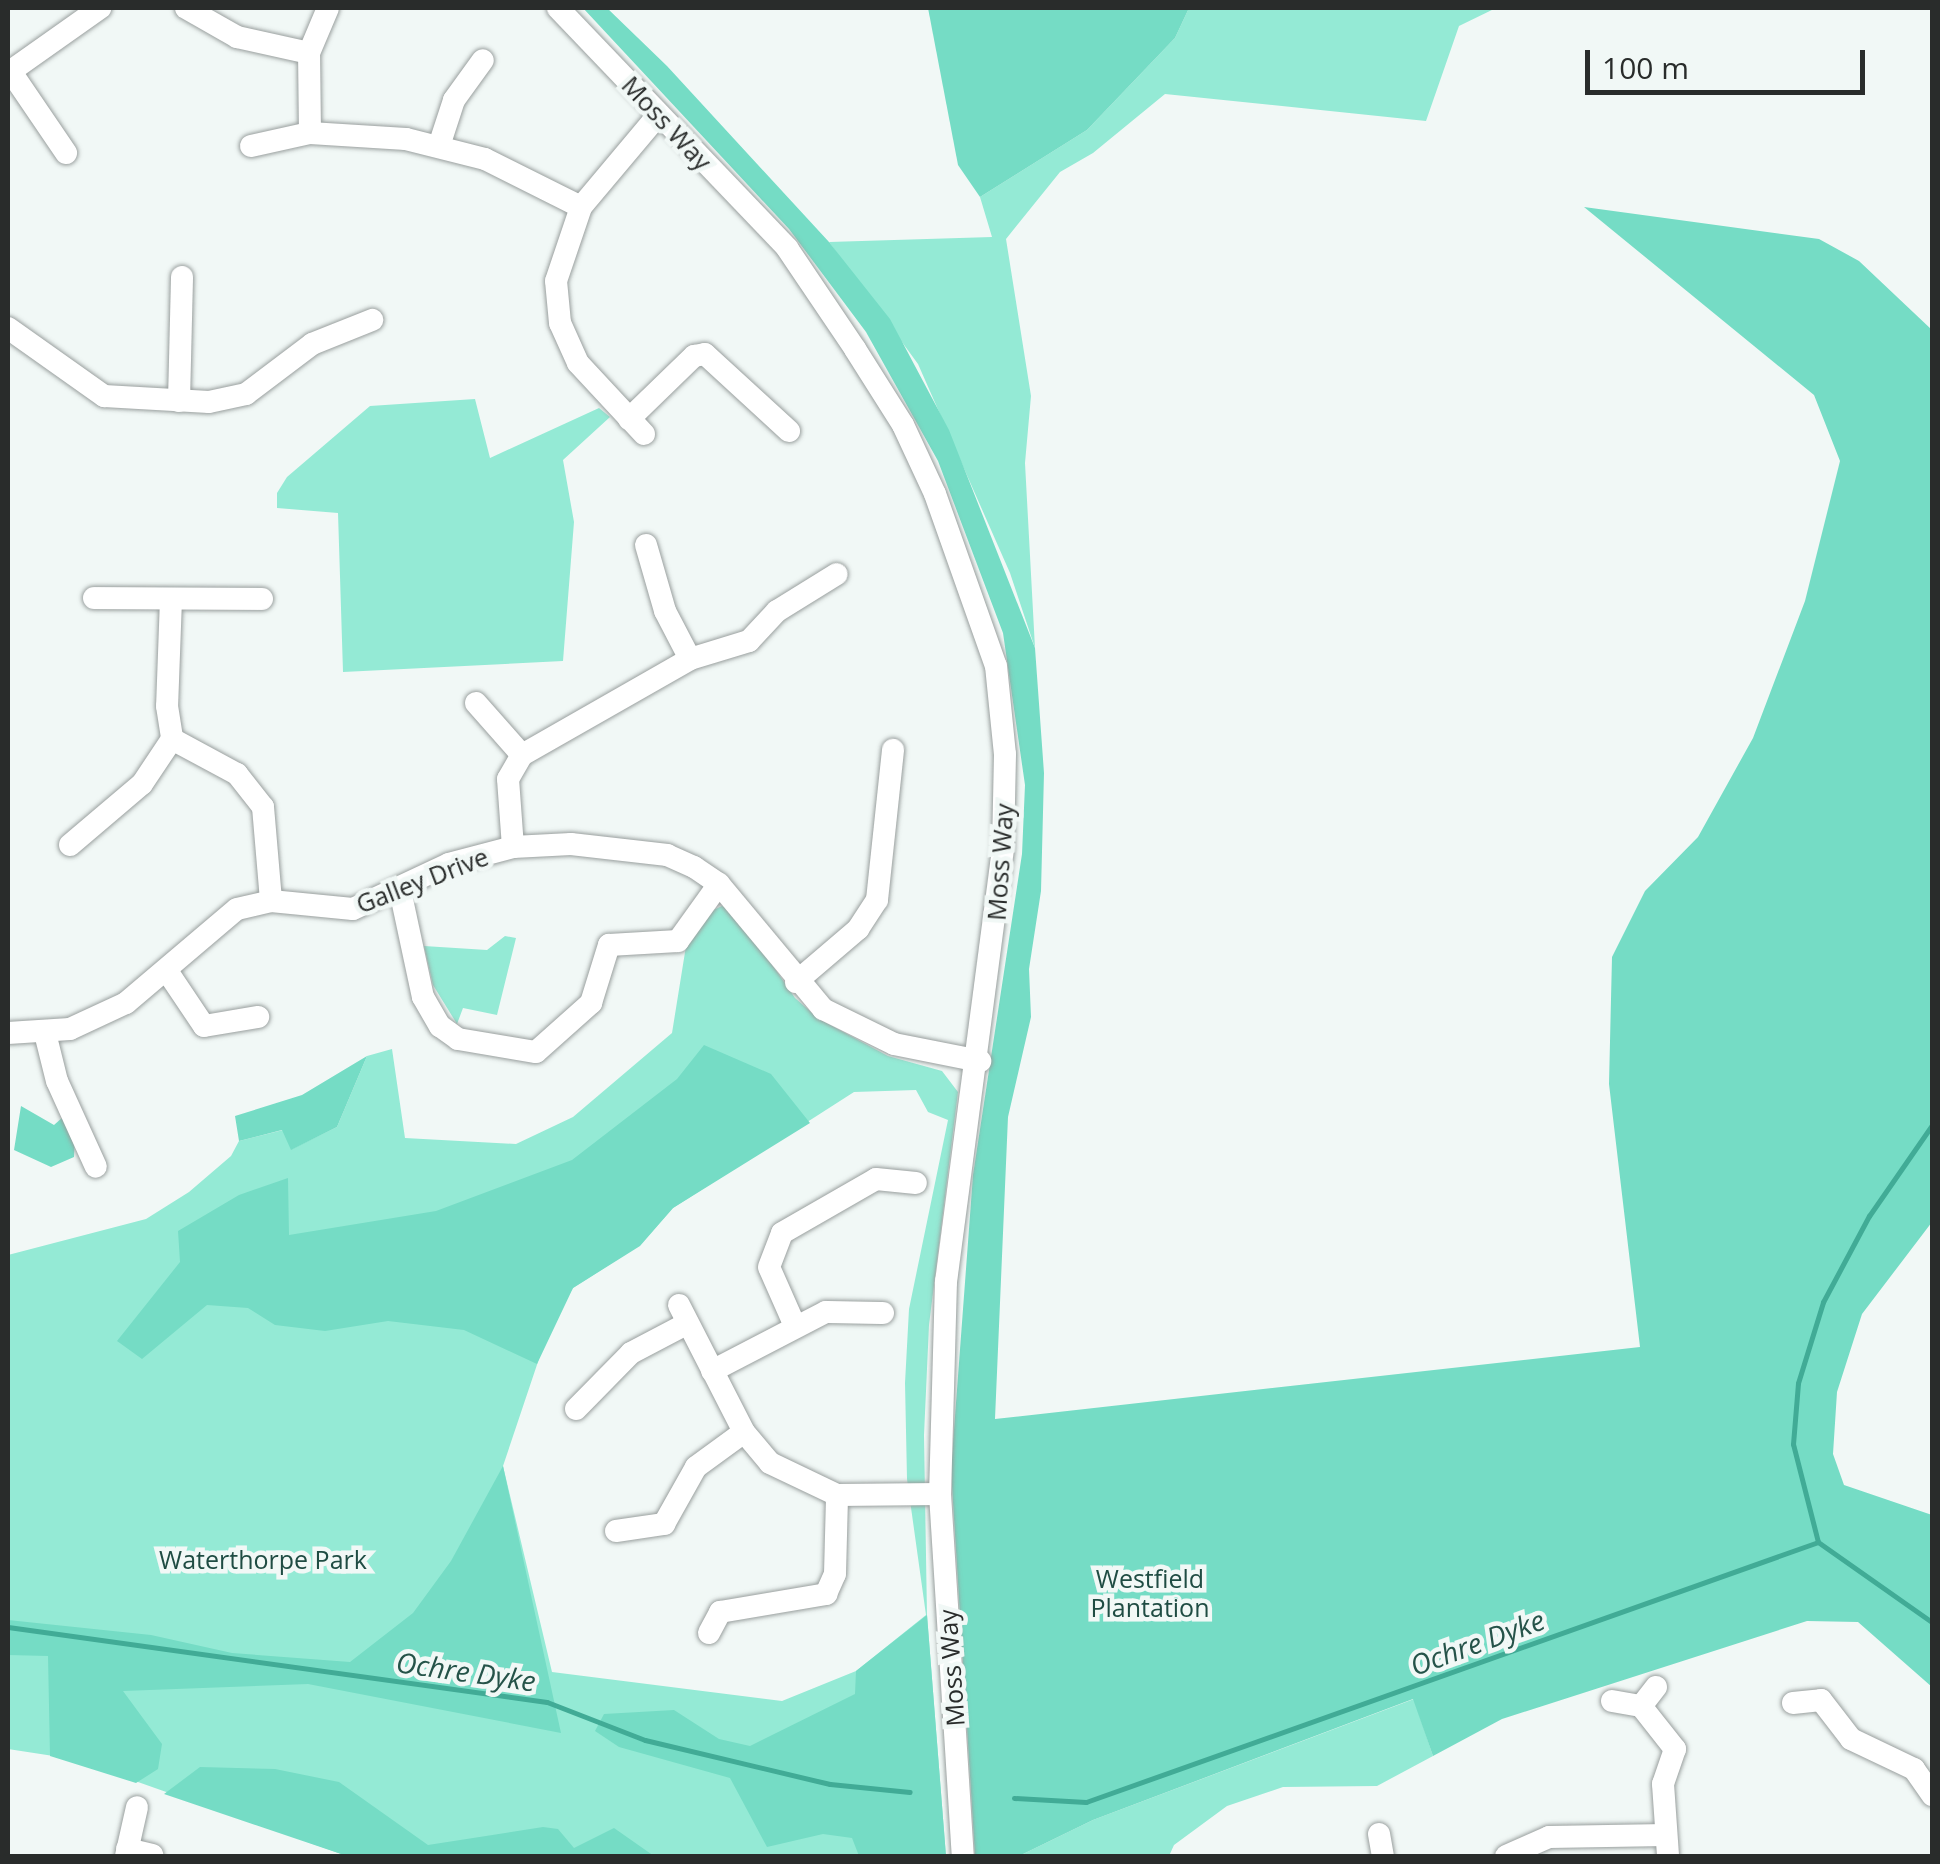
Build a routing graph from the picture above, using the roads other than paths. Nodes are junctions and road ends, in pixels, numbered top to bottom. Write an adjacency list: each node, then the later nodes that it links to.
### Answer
1 (186, 8): 5 (street)
2 (328, 8): 5 (street)
3 (558, 8): 8 (street, Moss Way)
4 (90, 11): 7 (street)
5 (309, 52): 9 (street)
6 (483, 60): 11 (street)
7 (9, 72): 12 (street)
8 (659, 114): 13 (street); 39 (street, Moss Way)
9 (310, 133): 10 (street); 11 (street)
10 (251, 146)
11 (439, 146): 13 (street)
12 (66, 153)
13 (581, 207): 18 (street)
14 (182, 276): 17 (street)
15 (372, 320): 17 (street)
16 (8, 328): 17 (street)
17 (179, 401)
18 (789, 431)
19 (646, 546): 24 (street)
20 (837, 574): 24 (street)
21 (94, 598): 22 (street)
22 (171, 598): 23 (street); 26 (street)
23 (262, 599)
24 (690, 658): 28 (street)
25 (476, 703): 28 (street)
26 (172, 739): 29 (street); 33 (street)
27 (893, 750): 35 (street)
28 (522, 755): 30 (street)
29 (70, 845)
30 (512, 847): 31 (street, Galley Drive); 32 (street, Galley Drive)
31 (720, 884): 32 (street); 35 (street, Galley Drive)
32 (400, 890): 33 (street, Galley Drive)
33 (271, 901): 34 (street, Galley Drive)
34 (167, 972): 36 (street); 38 (street, Galley Drive)
35 (796, 982): 39 (street, Galley Drive)
36 (258, 1017)
37 (8, 1032): 38 (street, Galley Drive)
38 (45, 1034): 40 (street)
39 (980, 1061): 47 (street, Moss Way)
40 (96, 1167)
41 (916, 1183): 43 (street)
42 (883, 1314): 43 (street)
43 (794, 1326): 44 (street)
44 (712, 1371): 45 (street); 46 (street)
45 (576, 1409)
46 (744, 1432): 48 (street); 49 (street)
47 (940, 1494): 48 (street); 60 (street, Moss Way)
48 (837, 1496): 50 (street)
49 (616, 1531)
50 (709, 1633)
51 (1656, 1687): 54 (street)
52 (1612, 1701): 54 (street)
53 (1793, 1703): 55 (street)
54 (1641, 1706): 57 (street)
55 (1932, 1795)
56 (136, 1807): 58 (street)
57 (1667, 1846): 61 (street)
58 (126, 1853): 59 (street)
59 (152, 1855)
60 (963, 1856)
61 (1506, 1856)

